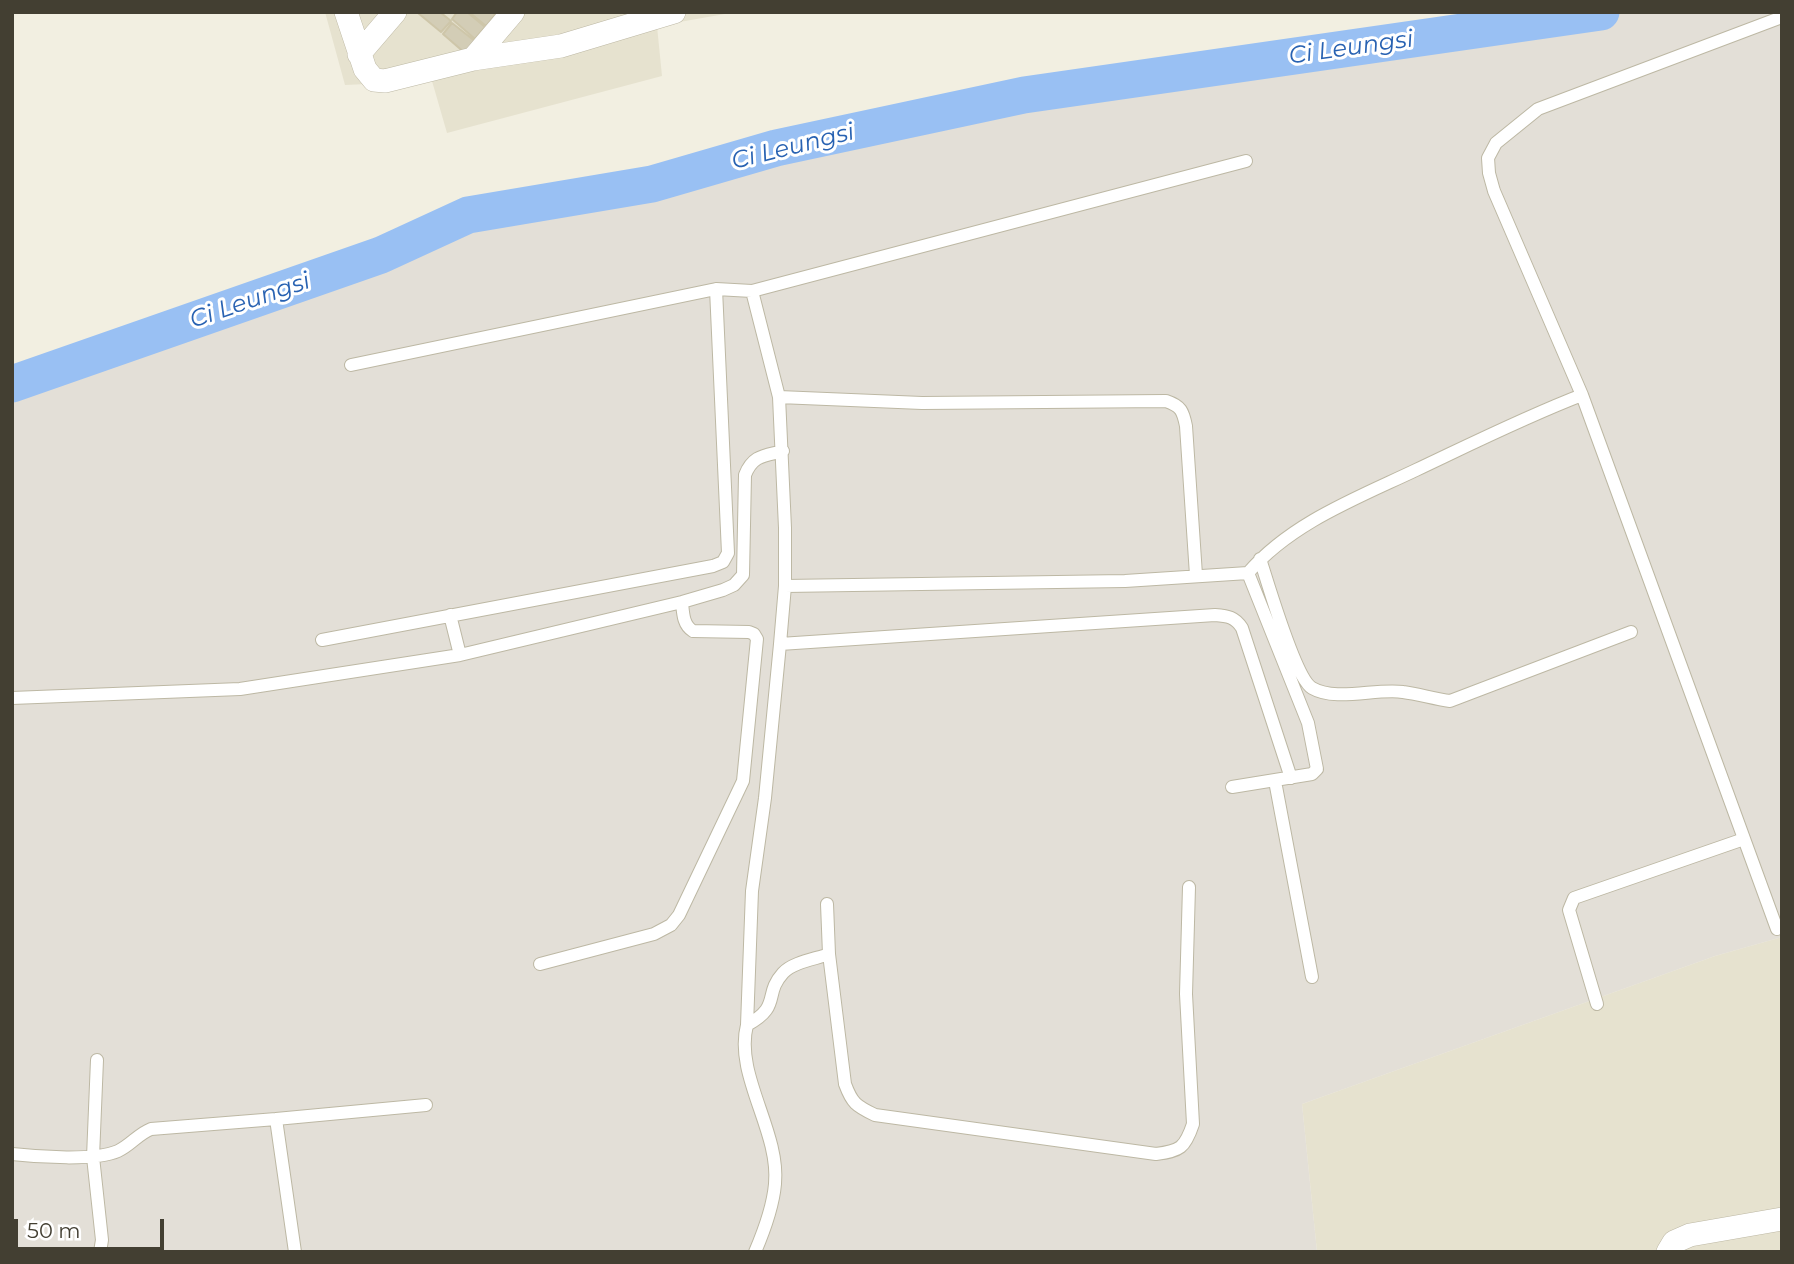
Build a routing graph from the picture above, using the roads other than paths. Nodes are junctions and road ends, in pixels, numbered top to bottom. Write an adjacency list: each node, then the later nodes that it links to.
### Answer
1 (346, 12): 7 (street)
2 (395, 12): 7 (street)
3 (513, 12): 8 (street)
4 (674, 12): 6 (street)
5 (1782, 17): 13 (lane)
6 (630, 19): 8 (street)
7 (359, 54): 8 (street)
8 (473, 59)
9 (1246, 161): 11 (lane)
10 (716, 289): 11 (lane); 12 (lane); 21 (lane)
11 (752, 290): 14 (lane)
12 (351, 365)
13 (1582, 395): 16 (lane); 30 (lane)
14 (779, 397): 15 (lane); 18 (lane)
15 (783, 451): 19 (lane); 20 (lane)
16 (1260, 559): 17 (lane); 22 (lane)
17 (1248, 573): 18 (lane); 27 (lane)
18 (1196, 575): 19 (lane)
19 (785, 586): 24 (lane)
20 (682, 602): 25 (lane); 35 (lane)
21 (450, 615): 23 (lane); 25 (lane)
22 (1631, 632)
23 (322, 639)
24 (780, 644): 27 (lane); 38 (lane)
25 (460, 655): 26 (lane)
26 (12, 698)
27 (1291, 778): 28 (lane)
28 (1275, 781): 29 (lane); 36 (lane)
29 (1232, 787)
30 (1744, 839): 33 (lane); 37 (lane)
31 (1189, 887): 34 (lane)
32 (827, 904): 34 (lane)
33 (1777, 929)
34 (829, 954): 38 (lane)
35 (540, 964)
36 (1312, 977)
37 (1597, 1004)
38 (747, 1025): 47 (lane)
39 (97, 1060): 43 (lane)
40 (426, 1105): 41 (lane)
41 (276, 1119): 43 (lane); 46 (lane)
42 (12, 1154): 43 (lane)
43 (93, 1157): 45 (lane)
44 (1782, 1219): 48 (street)
45 (100, 1252)
46 (295, 1252)
47 (755, 1252)
48 (1668, 1252)

